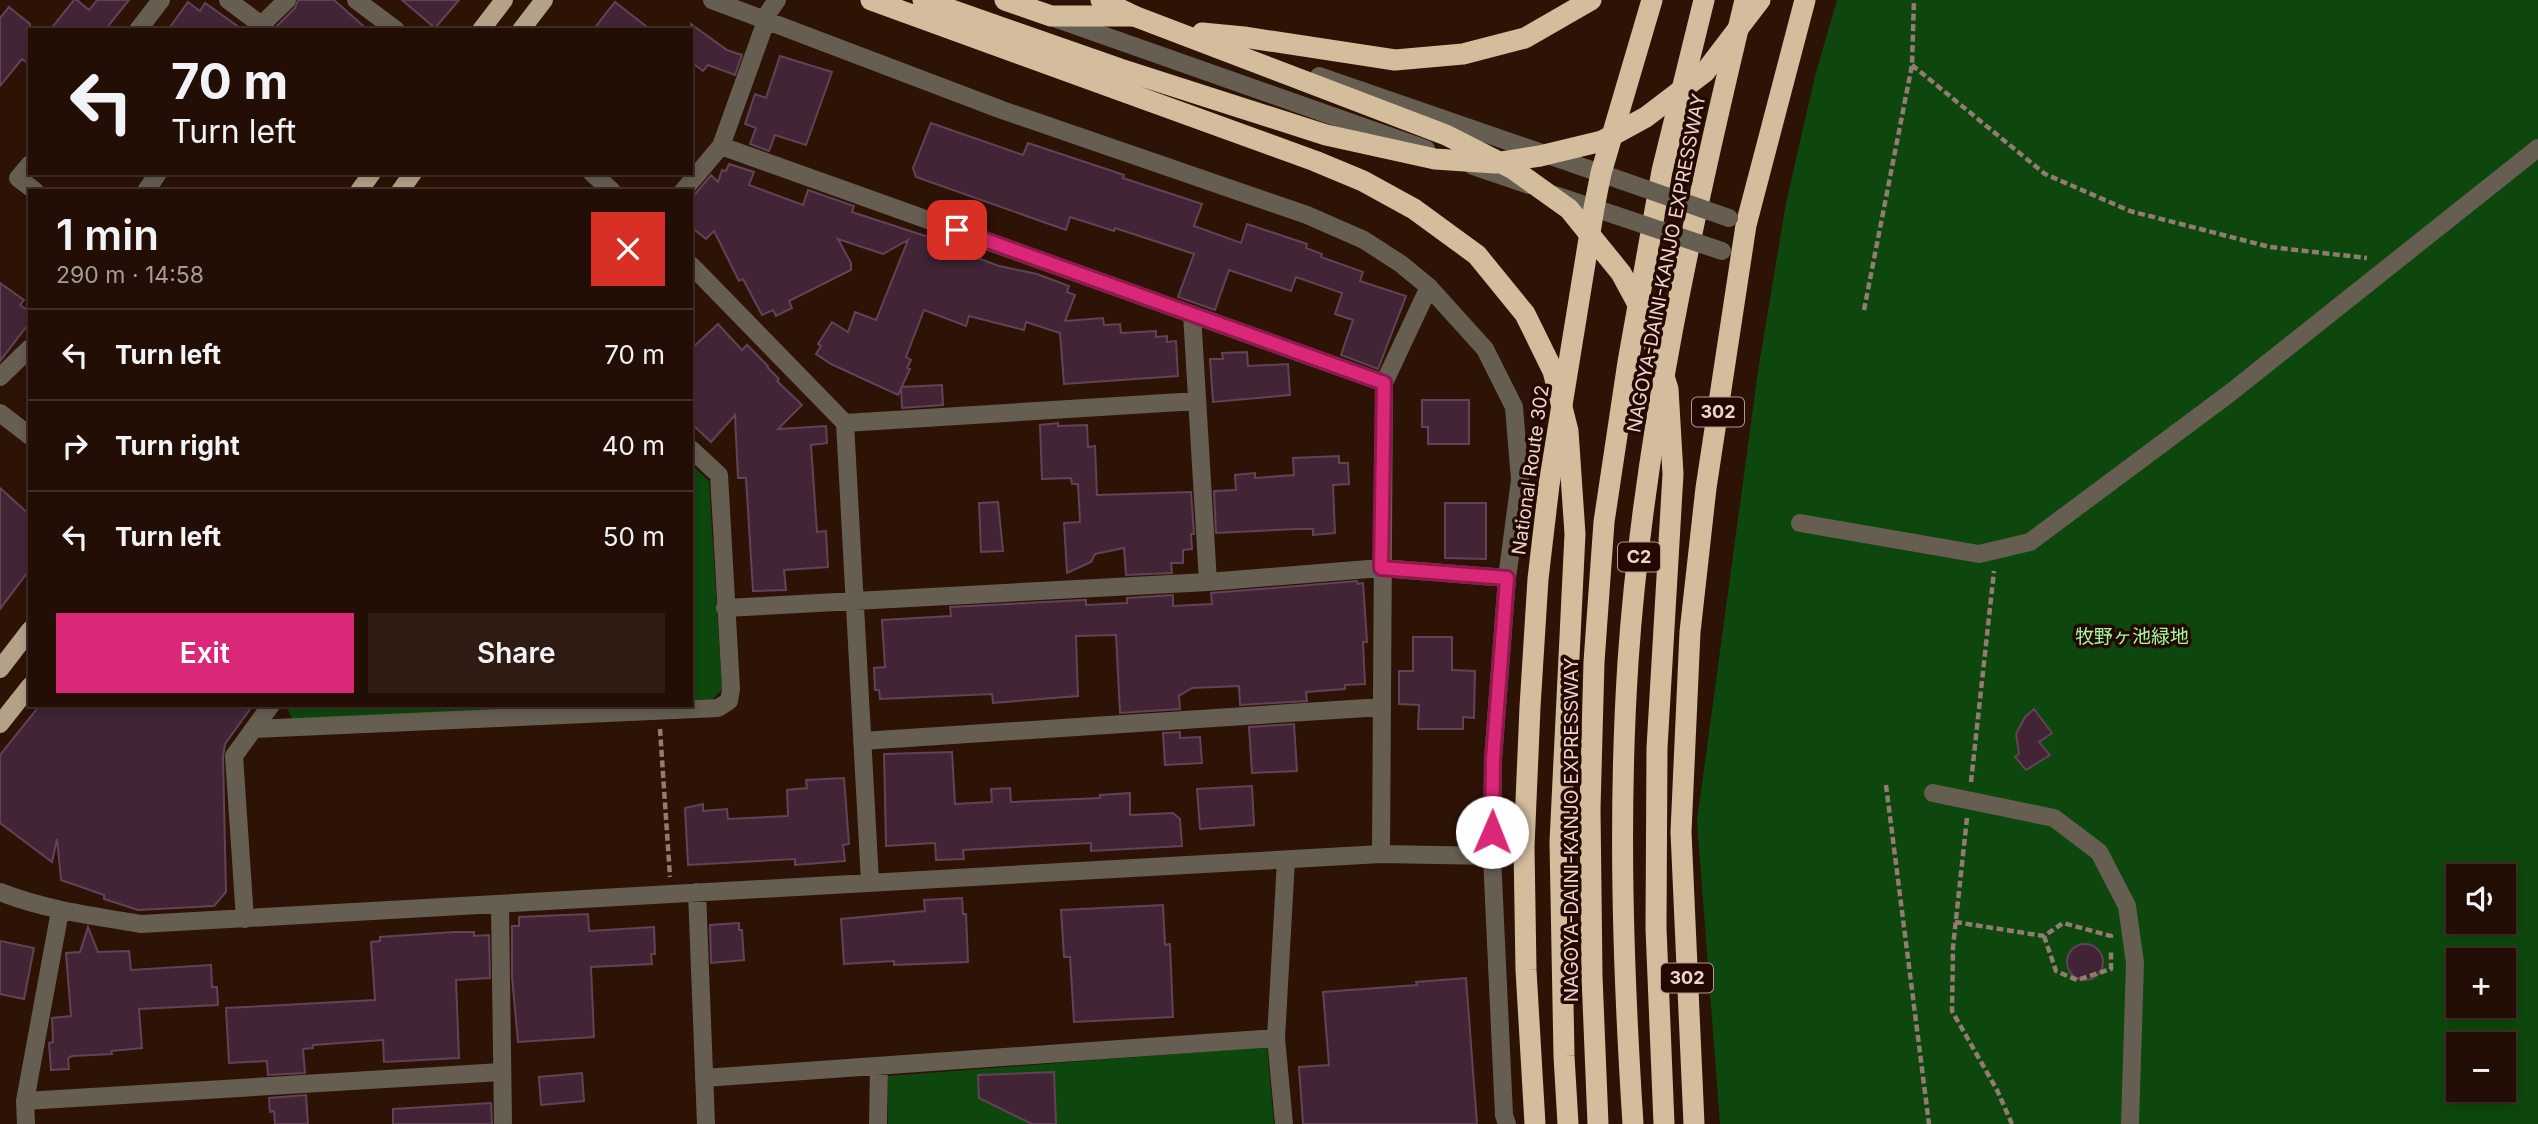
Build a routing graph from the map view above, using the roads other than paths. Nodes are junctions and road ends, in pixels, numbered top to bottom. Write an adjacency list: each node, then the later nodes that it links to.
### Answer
1 (162, 0): 24 (street)
2 (228, 0): 23 (street)
3 (287, 0): 23 (street)
4 (356, 0): 25 (street)
5 (504, 0): 26 (main road)
6 (544, 0): 27 (main road)
7 (712, 0): 22 (street)
8 (777, 0): 22 (street)
9 (871, 0): 87 (highway, bridge)
10 (923, 0): 19 (highway, bridge)
11 (1003, 0): 21 (highway); 37 (street)
12 (1070, 0): 21 (highway, bridge)
13 (1099, 0): 21 (highway, bridge); 32 (street)
14 (1111, 0): 21 (highway, bridge)
15 (1591, 0): 28 (highway, bridge)
16 (1652, 0): 32 (highway, National Route 302)
17 (1704, 0): 88 (highway, NAGOYA-DAINI-KANJO EXPRESSWAY / C2)
18 (1745, 0): 89 (highway, NAGOYA-DAINI-KANJO EXPRESSWAY / C2)
19 (1760, 0)
20 (1805, 0): 38 (highway, 302)
21 (1134, 16): 28 (highway, bridge)
22 (764, 21): 29 (street); 41 (street)
23 (258, 27)
24 (140, 28)
25 (393, 28)
26 (483, 28)
27 (523, 28)
28 (1176, 30): 90 (highway, bridge)
29 (721, 146): 36 (street); 42 (street)
30 (2538, 148): 51 (street)
31 (28, 167): 34 (street)
32 (1601, 173): 37 (highway, National Route 302); 38 (street, bridge)
33 (594, 175): 35 (street)
34 (33, 189)
35 (610, 189)
36 (685, 189)
37 (1594, 208): 39 (street, bridge); 86 (highway, National Route 302)
38 (1737, 221): 39 (highway, 302)
39 (1743, 258): 91 (highway, 302)
40 (693, 267): 48 (street)
41 (1429, 287): 45 (street); 53 (street)
42 (1192, 314): 45 (street); 46 (street)
43 (28, 350): 44 (street)
44 (0, 377)
45 (1384, 383): 52 (street)
46 (1197, 401): 48 (street); 54 (street)
47 (0, 413): 49 (street)
48 (845, 423): 55 (street)
49 (28, 434)
50 (693, 451): 56 (street)
51 (1800, 523)
52 (1381, 568): 53 (street); 54 (street); 61 (street)
53 (1507, 578): 67 (street)
54 (1208, 582): 55 (street)
55 (855, 600): 56 (street); 64 (street)
56 (725, 608): 63 (street)
57 (28, 632): 58 (main road)
58 (0, 669)
59 (28, 689): 62 (main road)
60 (270, 707): 63 (street)
61 (1382, 707): 64 (street); 66 (street)
62 (0, 724)
63 (254, 729): 74 (street)
64 (862, 741): 69 (street)
65 (1933, 793): 92 (street)
66 (1381, 854): 67 (street); 68 (street)
67 (1492, 856): 85 (street)
68 (1286, 860): 69 (street); 75 (street)
69 (870, 883): 71 (street)
70 (0, 892): 73 (street)
71 (696, 892): 72 (street); 78 (street)
72 (500, 905): 74 (street); 77 (street)
73 (60, 911): 74 (street); 79 (street)
74 (244, 919)
75 (1276, 1038): 76 (street); 84 (street)
76 (879, 1068): 78 (street); 83 (street)
77 (501, 1072): 79 (street); 81 (street)
78 (704, 1078): 82 (street)
79 (25, 1101): 80 (street)
80 (26, 1124)
81 (503, 1124)
82 (706, 1124)
83 (878, 1124)
84 (1284, 1124)
85 (1507, 1124)
86 (1535, 1124)
87 (1568, 1124)
88 (1598, 1124)
89 (1633, 1124)
90 (1664, 1124)
91 (1694, 1124)
92 (2130, 1124)

